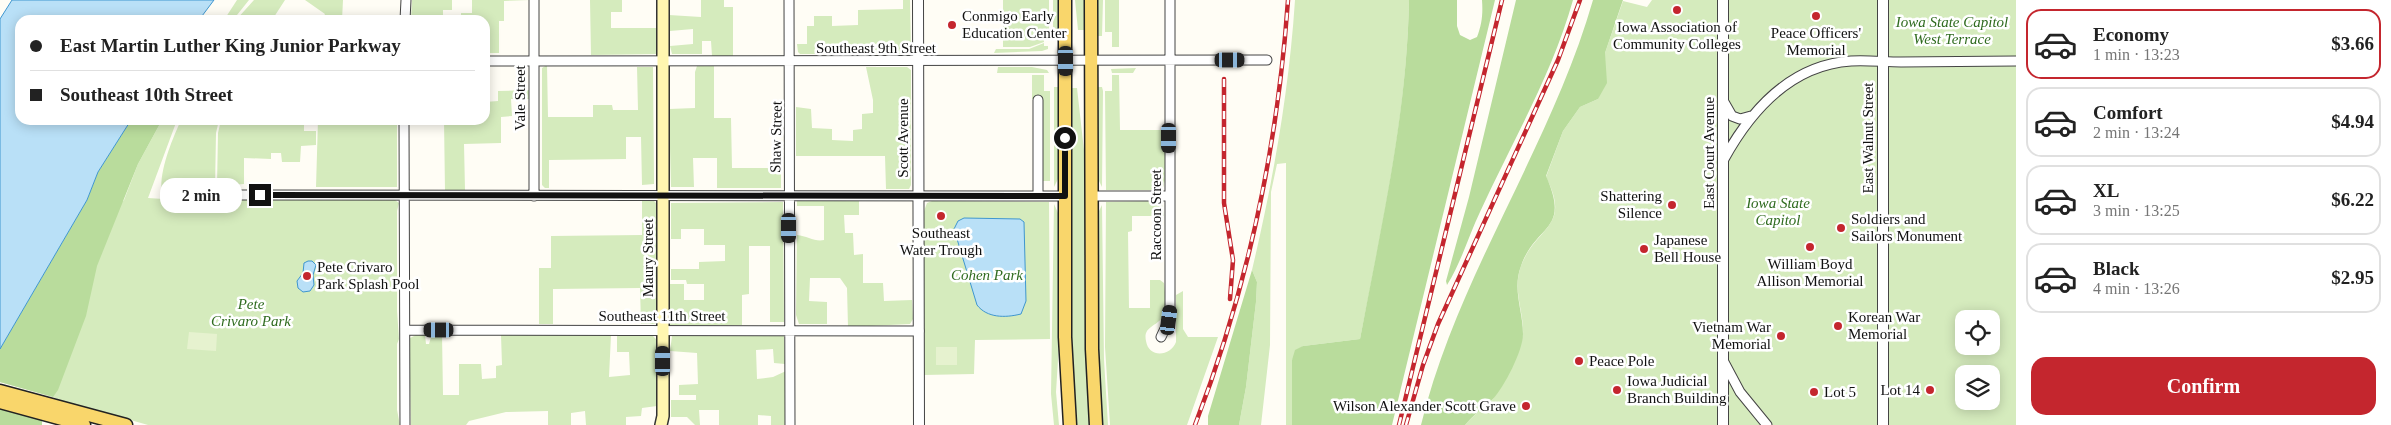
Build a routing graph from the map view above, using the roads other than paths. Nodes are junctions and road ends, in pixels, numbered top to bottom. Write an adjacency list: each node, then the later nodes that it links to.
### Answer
1 (406, 0): 11 (street)
2 (534, 0): 14 (street, Vale Street)
3 (663, 0): 15 (main road, Maury Street)
4 (790, 0): 16 (street, Shaw Street)
5 (918, 0): 17 (street, Scott Avenue)
6 (1065, 0): 18 (main road)
7 (1091, 0): 19 (main road)
8 (1170, 0): 20 (street, Raccoon Street)
9 (1723, 0): 24 (street, East Court Avenue)
10 (1883, 0): 22 (street, East Walnut Street)
11 (405, 15)
12 (1267, 60): 20 (street, Southeast 9th Street)
13 (490, 61): 14 (street, Southeast 9th Street)
14 (534, 61): 15 (street, Southeast 9th Street); 30 (street, Vale Street)
15 (663, 61): 16 (street, Southeast 9th Street); 31 (main road, Maury Street)
16 (790, 61): 17 (street, Southeast 9th Street); 32 (street, Shaw Street)
17 (918, 61): 18 (street, Southeast 9th Street); 33 (street, Scott Avenue)
18 (1066, 61): 19 (street, Southeast 9th Street); 35 (main road)
19 (1091, 61): 20 (street, Southeast 9th Street); 36 (main road)
20 (1170, 61): 37 (street, Raccoon Street)
21 (2016, 61): 22 (street)
22 (1883, 62): 25 (street); 57 (street, East Walnut Street)
23 (1038, 100): 34 (street)
24 (1724, 101): 25 (street); 27 (street, East Court Avenue)
25 (1752, 116): 27 (street)
26 (404, 125): 29 (street)
27 (1724, 159): 43 (street, East Court Avenue)
28 (223, 195): 29 (street)
29 (404, 195): 30 (street); 38 (street)
30 (534, 196): 31 (street)
31 (663, 196): 32 (street); 39 (main road, Maury Street)
32 (789, 196): 33 (street); 41 (street, Shaw Street)
33 (918, 196): 34 (street); 40 (street, Scott Avenue)
34 (1038, 196): 35 (street)
35 (1065, 196): 53 (main road)
36 (1091, 196): 37 (street); 54 (main road)
37 (1169, 196): 42 (street, Raccoon Street)
38 (405, 330): 39 (street, Southeast 11th Street); 49 (street)
39 (663, 330): 41 (street, Southeast 11th Street); 50 (main road, Maury Street)
40 (919, 330): 41 (street, Southeast 11th Street); 52 (street, Scott Avenue)
41 (790, 331): 51 (street, Shaw Street)
42 (1161, 337)
43 (1724, 362): 55 (street, East Court Avenue); 56 (street)
44 (0, 391): 46 (main road)
45 (0, 402): 46 (main road)
46 (70, 416): 47 (main road); 48 (main road)
47 (84, 425)
48 (126, 425)
49 (406, 425)
50 (661, 425)
51 (790, 425)
52 (919, 425)
53 (1070, 425)
54 (1096, 425)
55 (1723, 425)
56 (1767, 425)
57 (1883, 425)

